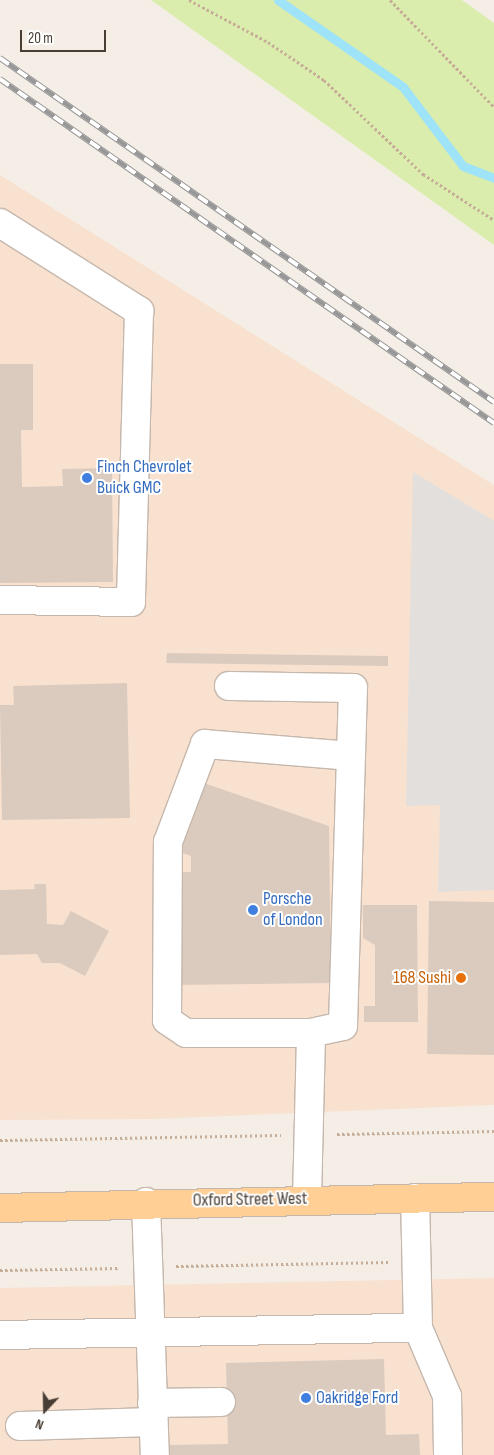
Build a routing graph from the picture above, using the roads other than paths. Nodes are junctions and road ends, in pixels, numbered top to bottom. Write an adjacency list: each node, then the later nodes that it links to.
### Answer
1 (0, 223): 2 (lane)
2 (0, 600)
3 (229, 686): 4 (lane)
4 (350, 756): 5 (lane); 5 (lane)
5 (310, 1034): 8 (lane)
6 (494, 1197): 7 (main road, Oxford Street West)
7 (415, 1198): 8 (main road, Oxford Street West); 11 (lane)
8 (307, 1199): 9 (main road, Oxford Street West)
9 (146, 1202): 10 (main road, Oxford Street West); 13 (lane)
10 (2, 1206)
11 (418, 1328): 13 (lane); 18 (lane)
12 (0, 1335): 13 (lane)
13 (150, 1336): 15 (lane)
14 (221, 1402): 15 (lane)
15 (153, 1413): 16 (lane); 17 (lane)
16 (20, 1426)
17 (155, 1455)
18 (448, 1455)

